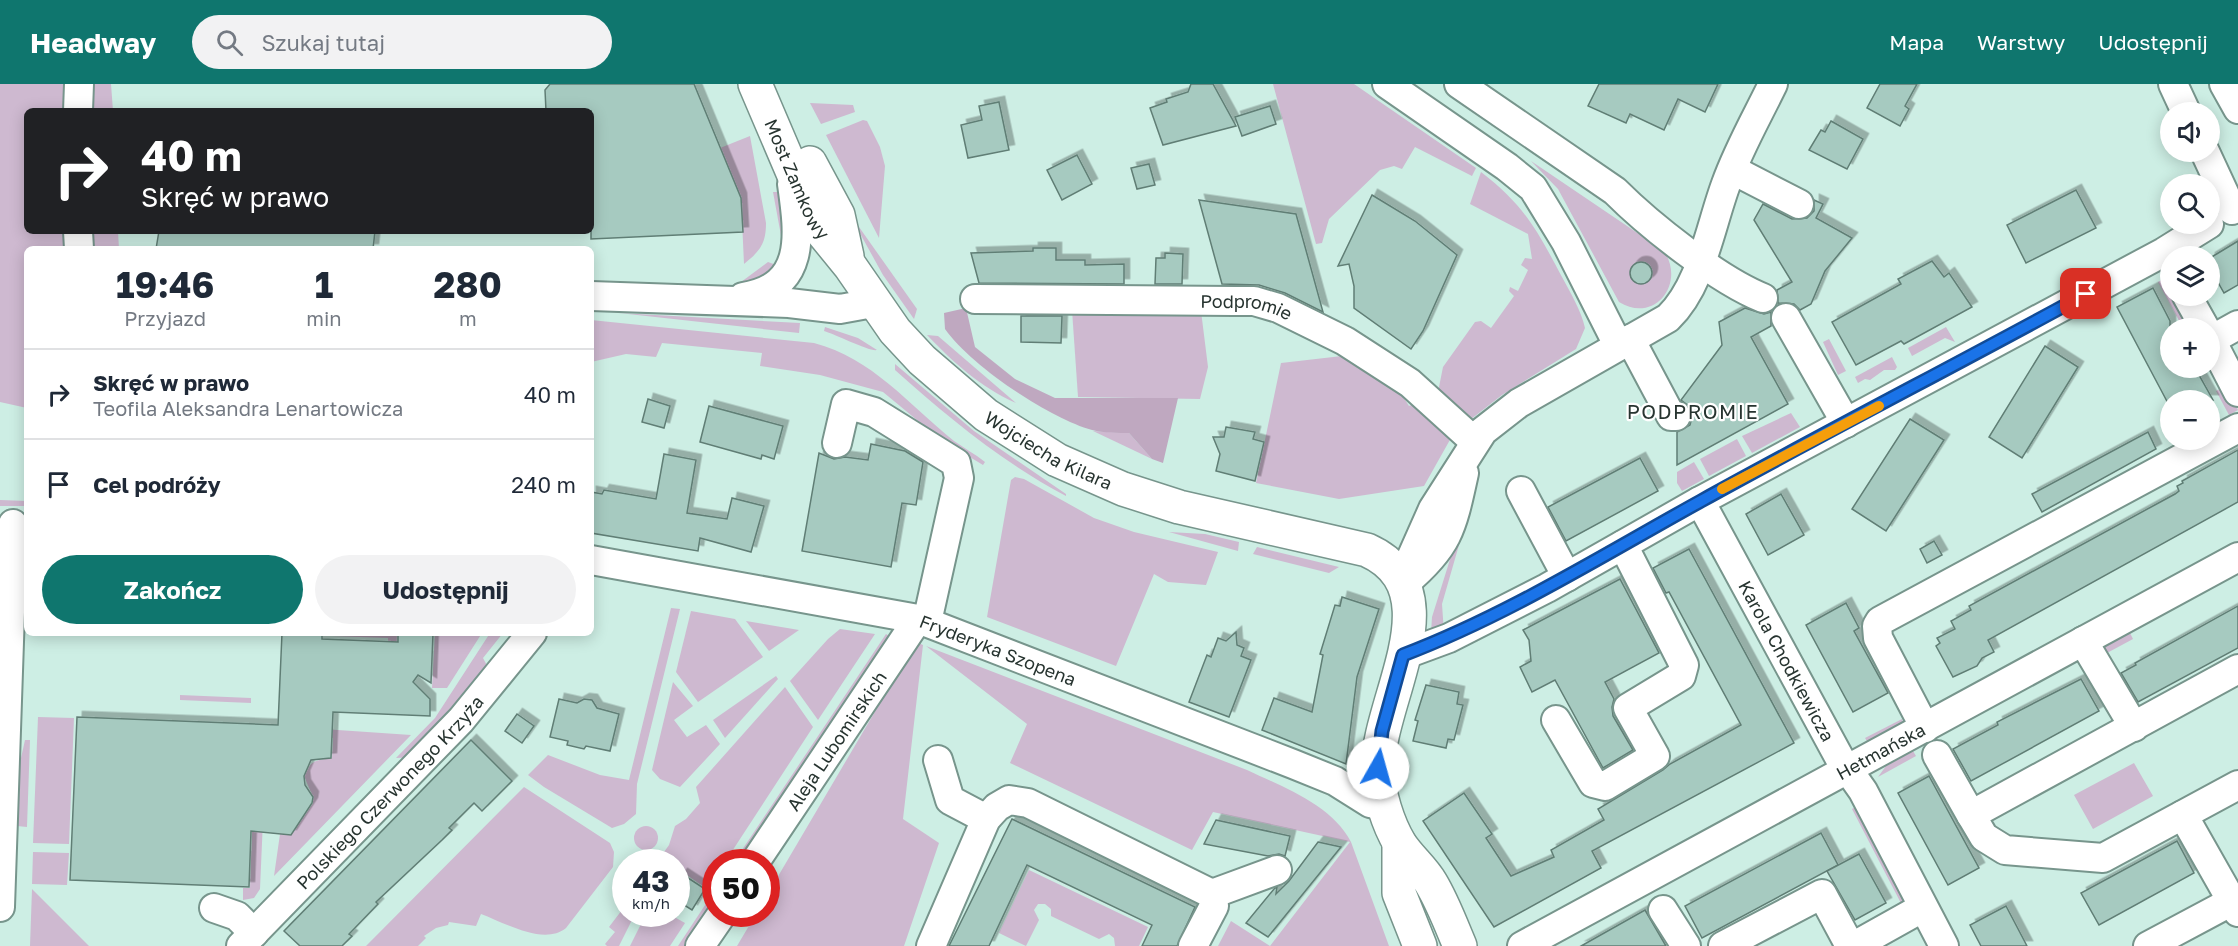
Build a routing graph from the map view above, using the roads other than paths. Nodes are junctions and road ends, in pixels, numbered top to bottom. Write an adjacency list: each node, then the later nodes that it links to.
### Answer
1 (79, 84): 10 (street)
2 (755, 84): 12 (main road, Most Zamkowy)
3 (777, 84): 12 (main road, Most Zamkowy)
4 (1387, 84): 30 (street)
5 (1459, 84): 19 (street)
6 (1773, 84): 14 (street)
7 (2173, 84): 9 (street)
8 (2224, 84): 11 (street)
9 (2181, 102)
10 (78, 108)
11 (2238, 109)
12 (780, 119): 15 (main road, Most Zamkowy); 21 (main road, Most Zamkowy)
13 (2208, 162): 17 (street)
14 (1732, 170): 16 (street); 19 (street)
15 (790, 171): 21 (main road, Most Zamkowy); 25 (street)
16 (1799, 204)
17 (2222, 216): 18 (street)
18 (2183, 246)
19 (1701, 260): 23 (street); 30 (street)
20 (2160, 262): 34 (street)
21 (850, 266): 26 (main road, Most Zamkowy)
22 (594, 296): 25 (street)
23 (1763, 298)
24 (975, 299): 37 (street, Podpromie)
25 (717, 301): 26 (street)
26 (873, 303): 45 (main road, Wojciecha Kilara)
27 (1786, 318): 34 (street)
28 (2238, 325): 29 (street)
29 (2220, 331)
30 (1624, 342): 33 (street); 37 (street)
31 (2220, 358): 32 (street)
32 (2238, 392)
33 (1676, 416)
34 (1846, 423): 39 (street)
35 (2238, 428): 54 (street)
36 (837, 443): 46 (street)
37 (1471, 446): 45 (street)
38 (1521, 491): 44 (street)
39 (1700, 501): 41 (street); 57 (street, Karola Chodkiewicza)
40 (13, 524): 51 (street)
41 (1623, 545): 44 (street); 52 (street)
42 (2238, 557): 48 (street, Hetmańska)
43 (594, 561): 46 (street, Fryderyka Szopena)
44 (1557, 582): 49 (street)
45 (1405, 583): 49 (main road)
46 (922, 620): 59 (street, Fryderyka Szopena); 64 (street, Aleja Lubomirskich)
47 (530, 636): 73 (street, Polskiego Czerwonego Krzyża)
48 (2083, 641): 53 (street); 54 (street, Hetmańska)
49 (1403, 655): 59 (main road)
50 (2238, 669): 53 (street)
51 (4, 680): 68 (street)
52 (1556, 720)
53 (2134, 726): 60 (street)
54 (1925, 728): 57 (street, Hetmańska)
55 (1937, 755): 60 (street)
56 (938, 760): 62 (street)
57 (1848, 770): 70 (street, Karola Chodkiewicza); 79 (street, Hetmańska)
58 (2238, 785): 61 (street)
59 (1385, 806): 63 (main road)
60 (1971, 815): 61 (street)
61 (2183, 815): 67 (street)
62 (986, 819): 66 (street); 75 (street)
63 (1400, 843): 77 (main road); 78 (main road)
64 (765, 849)
65 (1276, 870): 66 (street)
66 (1212, 894): 76 (street)
67 (2236, 904): 84 (street)
68 (0, 907)
69 (214, 908): 73 (street)
70 (1922, 908): 82 (street); 83 (street, Karola Chodkiewicza)
71 (1663, 910): 80 (street)
72 (713, 927): 74 (street)
73 (250, 941)
74 (700, 946)
75 (932, 946)
76 (1193, 946)
77 (1420, 946)
78 (1460, 946)
79 (1522, 946)
80 (1686, 946)
81 (1723, 946): 82 (street)
82 (1850, 946)
83 (1944, 946)
84 (2148, 946)

